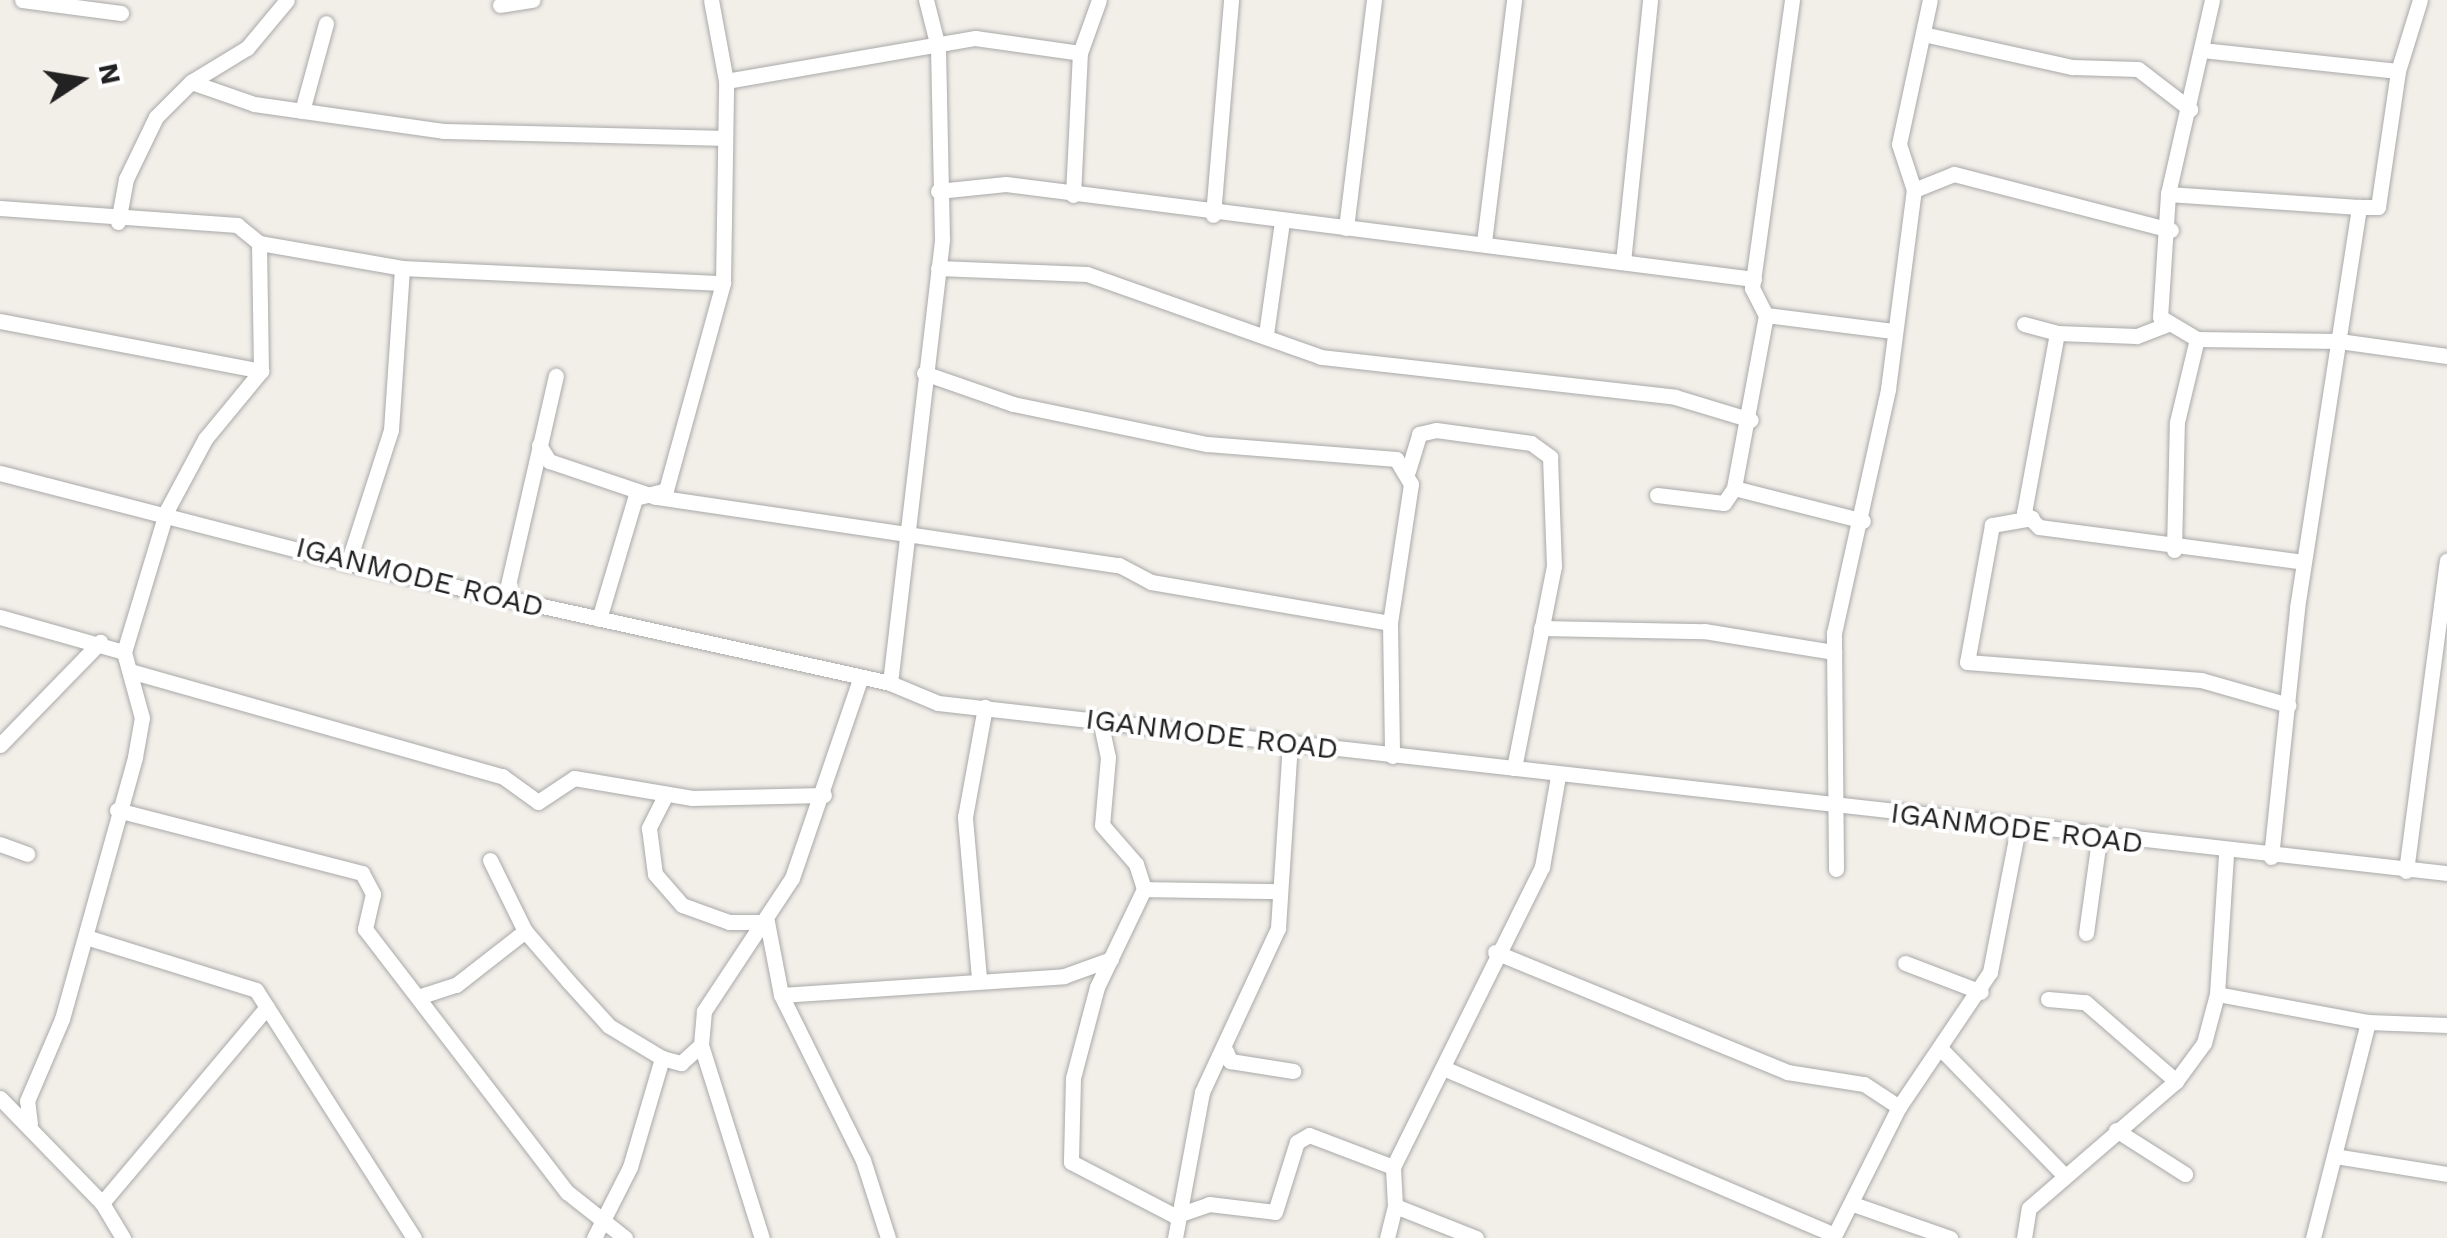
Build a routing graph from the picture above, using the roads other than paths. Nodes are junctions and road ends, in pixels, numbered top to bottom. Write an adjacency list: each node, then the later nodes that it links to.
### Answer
1 (22, 0): 16 (street)
2 (287, 0): 24 (street)
3 (533, 0): 15 (street)
4 (711, 0): 23 (street)
5 (926, 0): 19 (street)
6 (1099, 0): 21 (street)
7 (1231, 0): 34 (street)
8 (1374, 0): 37 (street)
9 (1514, 0): 40 (street)
10 (1650, 0): 41 (street)
11 (1792, 0): 44 (street)
12 (1930, 0): 18 (street)
13 (2212, 0): 20 (street)
14 (2420, 0): 22 (street)
15 (500, 5)
16 (121, 13)
17 (326, 23): 26 (street)
18 (1924, 34): 25 (street); 28 (street)
19 (938, 47): 21 (street); 23 (street); 29 (street)
20 (2202, 50): 22 (street); 25 (street)
21 (1080, 53): 31 (street)
22 (2398, 71): 32 (street)
23 (726, 81): 27 (street)
24 (191, 82): 26 (street); 35 (street)
25 (2190, 109): 30 (street)
26 (302, 111): 27 (street)
27 (720, 138): 45 (street)
28 (1914, 190): 38 (street); 50 (street)
29 (938, 191): 31 (street); 43 (street)
30 (2168, 194): 32 (street); 38 (street)
31 (1073, 195): 34 (street)
32 (2359, 207): 54 (street)
33 (0, 208): 35 (street)
34 (1213, 215): 36 (street)
35 (118, 222): 39 (street)
36 (1282, 222): 37 (street); 52 (street)
37 (1346, 228): 40 (street)
38 (2171, 230): 49 (street)
39 (259, 242): 42 (street); 56 (street)
40 (1484, 242): 41 (street)
41 (1623, 262): 44 (street)
42 (402, 268): 45 (street); 73 (street)
43 (938, 268): 52 (street); 57 (street)
44 (1754, 279): 46 (street)
45 (724, 283): 65 (street)
46 (1766, 315): 50 (street); 59 (street)
47 (0, 321): 56 (street)
48 (2024, 324): 51 (street)
49 (2168, 324): 51 (street); 53 (street)
50 (1893, 331): 68 (street)
51 (2057, 333): 67 (street)
52 (1266, 334): 59 (street)
53 (2198, 339): 54 (street); 70 (street)
54 (2340, 341): 55 (street); 71 (street)
55 (2447, 356)
56 (261, 370): 66 (street)
57 (924, 374): 61 (street); 69 (street)
58 (556, 376): 60 (street)
59 (1751, 420): 63 (street)
60 (539, 444): 65 (street); 75 (street)
61 (1408, 471): 78 (street); 79 (street)
62 (0, 473): 66 (street, IGANMODE ROAD)
63 (1734, 488): 64 (street); 68 (street)
64 (1657, 494)
65 (656, 497): 69 (street); 77 (street)
66 (167, 510): 73 (street, IGANMODE ROAD); 81 (street)
67 (2032, 518): 70 (street); 86 (street)
68 (1862, 521): 82 (street)
69 (906, 540): 78 (street); 85 (street)
70 (2174, 550): 71 (street)
71 (2304, 562): 86 (street)
72 (2447, 562): 74 (street)
73 (348, 563): 75 (street, IGANMODE ROAD)
74 (2446, 570): 106 (street)
75 (505, 598): 77 (street, IGANMODE ROAD)
76 (0, 617): 80 (street)
77 (599, 620): 84 (street, IGANMODE ROAD)
78 (1390, 623): 91 (street)
79 (1541, 628): 82 (street); 92 (street)
80 (100, 642): 81 (street); 90 (street)
81 (124, 652): 83 (street)
82 (1834, 652): 96 (street)
83 (130, 671): 95 (street); 97 (street)
84 (860, 679): 85 (street, IGANMODE ROAD); 94 (street)
85 (890, 683): 87 (street, IGANMODE ROAD)
86 (2288, 706): 103 (street)
87 (985, 707): 88 (street, IGANMODE ROAD); 117 (street)
88 (1100, 720): 89 (street, IGANMODE ROAD); 108 (street)
89 (1290, 744): 91 (street, IGANMODE ROAD); 109 (street)
90 (0, 745)
91 (1392, 756): 92 (street, IGANMODE ROAD)
92 (1514, 768): 93 (street, IGANMODE ROAD)
93 (1558, 776): 96 (street, IGANMODE ROAD); 114 (street)
94 (824, 795): 95 (street); 110 (street)
95 (665, 796): 110 (street)
96 (1841, 805): 98 (street, IGANMODE ROAD); 105 (street)
97 (118, 810): 113 (street); 121 (street)
98 (2018, 828): 99 (street, IGANMODE ROAD); 118 (street)
99 (2100, 840): 102 (street, IGANMODE ROAD); 112 (street)
100 (0, 844): 101 (street)
101 (27, 854)
102 (2226, 854): 103 (street, IGANMODE ROAD); 119 (street)
103 (2271, 857): 106 (street, IGANMODE ROAD)
104 (490, 860): 111 (street)
105 (1836, 869)
106 (2406, 871): 107 (street, IGANMODE ROAD)
107 (2447, 874)
108 (1144, 889): 109 (street); 115 (street)
109 (1276, 890): 128 (street)
110 (766, 922): 120 (street); 126 (street)
111 (525, 931): 121 (street); 129 (street)
112 (2086, 933)
113 (86, 937): 123 (street); 135 (street)
114 (1495, 952): 130 (street); 134 (street)
115 (1111, 959): 117 (street); 145 (street)
116 (1904, 963): 118 (street)
117 (978, 978): 120 (street)
118 (1981, 992): 127 (street)
119 (2218, 994): 124 (street); 132 (street)
120 (781, 995): 153 (street)
121 (418, 997): 146 (street)
122 (2048, 999): 132 (street)
123 (267, 1007): 142 (street); 149 (street)
124 (2368, 1022): 125 (street); 137 (street)
125 (2447, 1026)
126 (701, 1045): 129 (street); 152 (street)
127 (1942, 1050): 134 (street); 141 (street)
128 (1226, 1051): 131 (street); 145 (street)
129 (662, 1058): 146 (street)
130 (1448, 1070): 138 (street); 147 (street)
131 (1293, 1071)
132 (2176, 1081): 136 (street)
133 (0, 1098): 135 (street)
134 (1899, 1106): 143 (street)
135 (30, 1124): 142 (street)
136 (2116, 1130): 139 (street); 141 (street)
137 (2335, 1156): 140 (street); 159 (street)
138 (1394, 1167): 144 (street); 145 (street)
139 (2185, 1174)
140 (2447, 1174)
141 (2064, 1175): 158 (street)
142 (102, 1203): 148 (street)
143 (1853, 1204): 147 (street); 157 (street)
144 (1395, 1206): 155 (street); 156 (street)
145 (1175, 1216): 154 (street)
146 (605, 1218): 150 (street); 151 (street)
147 (1834, 1236)
148 (123, 1238)
149 (414, 1238)
150 (594, 1238)
151 (625, 1238)
152 (762, 1238)
153 (888, 1238)
154 (1175, 1238)
155 (1387, 1238)
156 (1476, 1238)
157 (1950, 1238)
158 (2024, 1238)
159 (2313, 1238)

